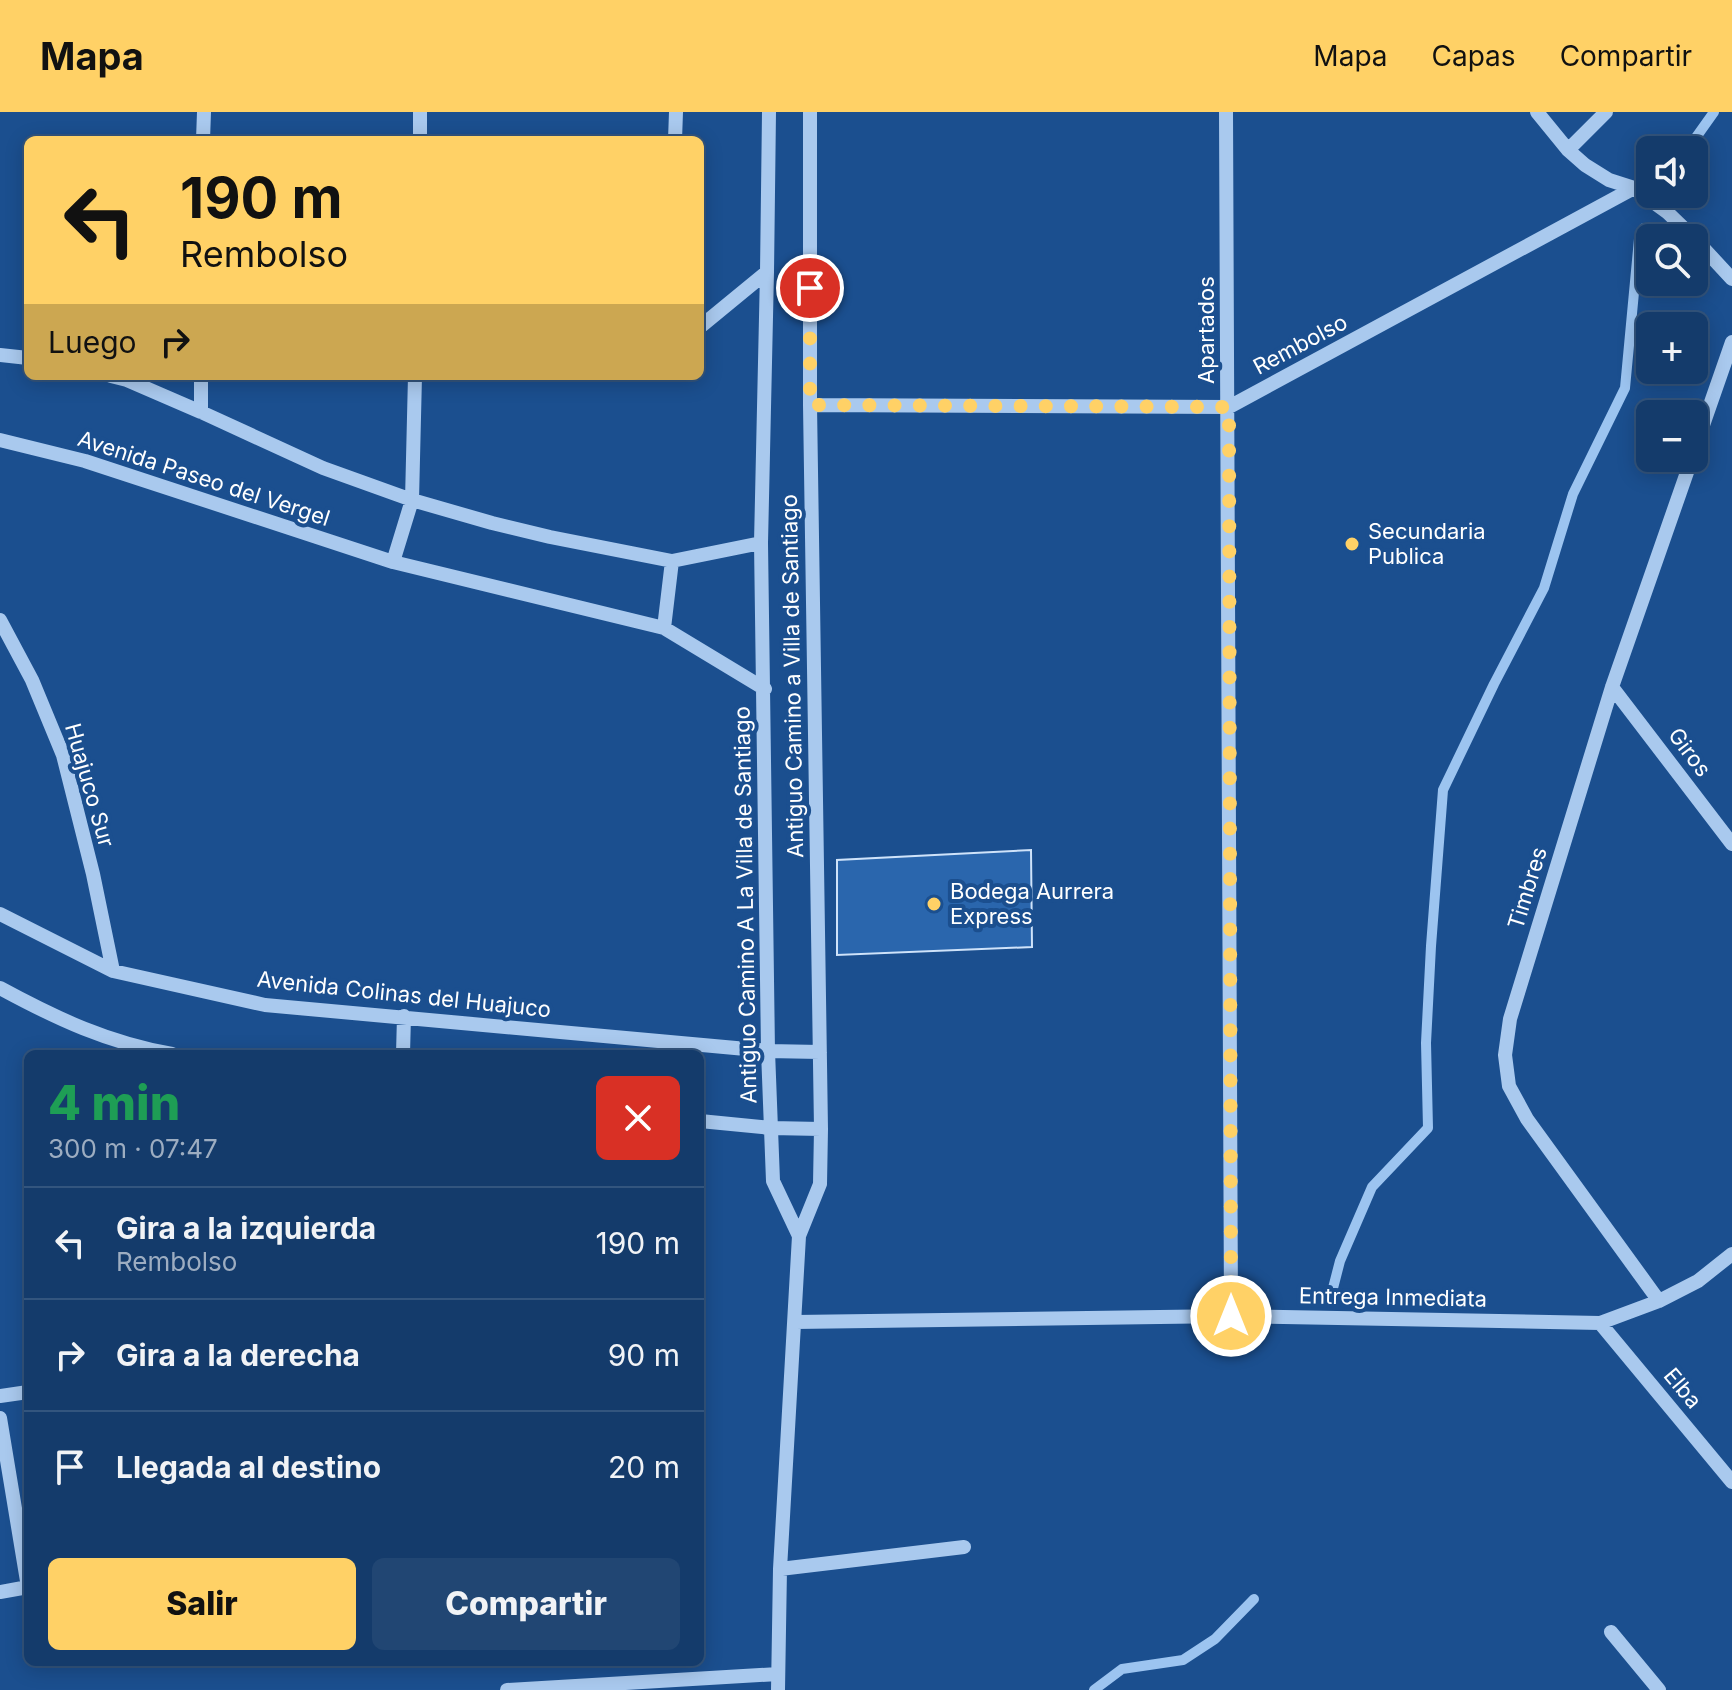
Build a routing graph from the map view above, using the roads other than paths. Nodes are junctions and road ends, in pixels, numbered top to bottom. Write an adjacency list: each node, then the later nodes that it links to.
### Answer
1 (204, 112): 9 (street)
2 (420, 112): 10 (street)
3 (676, 112): 11 (street)
4 (769, 112): 16 (street, Antiguo Camino A La Villa de Santiago)
5 (810, 112): 25 (street, Antiguo Camino a Villa de Santiago)
6 (1226, 112): 26 (street, Apartados)
7 (1537, 112): 12 (street)
8 (1606, 112): 12 (street)
9 (203, 136)
10 (420, 136)
11 (675, 136)
12 (1568, 150): 13 (street)
13 (1634, 188): 14 (street); 26 (street, Rembolso)
14 (1679, 224)
15 (1708, 253): 17 (street)
16 (767, 272): 18 (street); 32 (street, Antiguo Camino A La Villa de Santiago)
17 (1732, 279)
18 (704, 324)
19 (1732, 342): 27 (street)
20 (0, 355): 21 (street)
21 (24, 358)
22 (127, 380): 28 (street, Avenida Paseo del Vergel)
23 (201, 380): 28 (street)
24 (415, 380): 31 (street)
25 (810, 405): 26 (street, Rembolso); 47 (street, Antiguo Camino a Villa de Santiago)
26 (1229, 407): 54 (street, Apartados)
27 (1708, 411)
28 (201, 412): 31 (street, Avenida Paseo del Vergel)
29 (0, 440): 34 (street, Avenida Paseo del Vergel)
30 (1687, 472): 37 (street, Timbres)
31 (412, 500): 33 (street, Avenida Paseo del Vergel); 34 (street)
32 (761, 543): 33 (street, Avenida Paseo del Vergel); 38 (street, Antiguo Camino A La Villa de Santiago)
33 (672, 561): 36 (street)
34 (393, 562): 36 (street, Avenida Paseo del Vergel)
35 (0, 620): 41 (street, Huajuco Sur)
36 (664, 628): 38 (street, Avenida Paseo del Vergel)
37 (1612, 687): 39 (street, Giros); 53 (street, Timbres)
38 (765, 689): 46 (street, Antiguo Camino A La Villa de Santiago)
39 (1732, 844)
40 (0, 914): 41 (street, Avenida Colinas del Huajuco)
41 (113, 971): 43 (street, Avenida Colinas del Huajuco)
42 (0, 988): 44 (street)
43 (404, 1016): 45 (street); 46 (street, Avenida Colinas del Huajuco)
44 (151, 1050)
45 (403, 1050)
46 (768, 1051): 47 (street, Avenida Colinas del Huajuco); 49 (street, Antiguo Camino A La Villa de Santiago)
47 (820, 1052): 50 (street, Antiguo Camino a Villa de Santiago)
48 (704, 1121): 49 (street)
49 (771, 1128): 50 (street); 51 (street, Antiguo Camino A La Villa de Santiago)
50 (821, 1129): 51 (street, Antiguo Camino a Villa de Santiago)
51 (799, 1236): 55 (street, Antiguo Camino A La Villa de Santiago)
52 (1732, 1254): 53 (street, Entrega Inmediata)
53 (1659, 1301): 56 (street, Entrega Inmediata)
54 (1231, 1316): 55 (street, Entrega Inmediata); 56 (street, Entrega Inmediata)
55 (795, 1322): 63 (street, Antiguo Camino A La Villa de Santiago)
56 (1600, 1323): 60 (street, Elba)
57 (24, 1393): 58 (street)
58 (0, 1396)
59 (0, 1418): 62 (street)
60 (1732, 1482)
61 (964, 1547): 63 (street)
62 (24, 1563)
63 (780, 1569): 67 (street, Antiguo Camino A La Villa de Santiago)
64 (24, 1588): 65 (street)
65 (0, 1592)
66 (1611, 1632): 70 (street)
67 (778, 1674): 68 (street); 69 (street, Antiguo Camino A La Villa de Santiago)
68 (507, 1690)
69 (778, 1690)
70 (1659, 1690)

